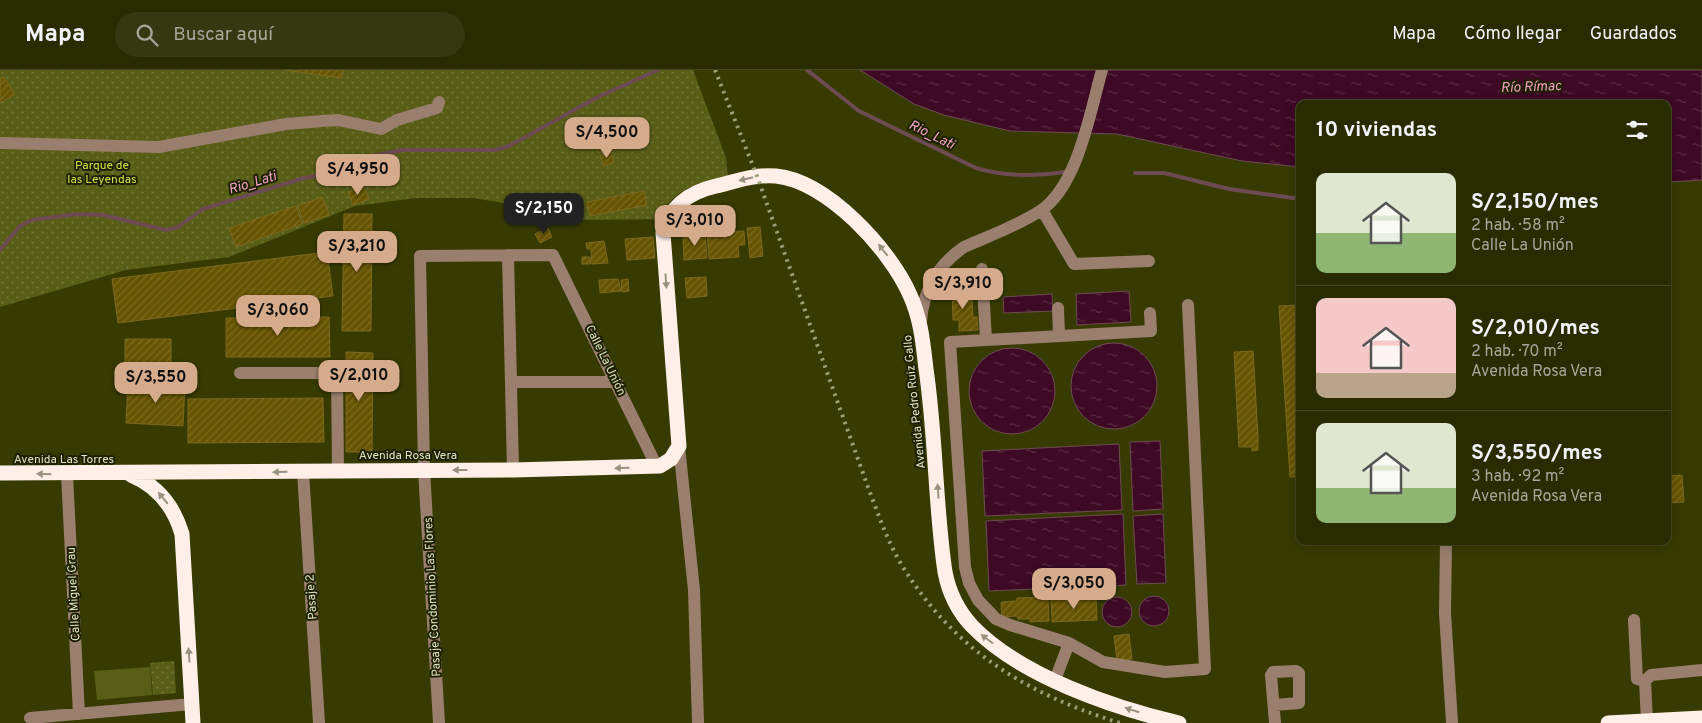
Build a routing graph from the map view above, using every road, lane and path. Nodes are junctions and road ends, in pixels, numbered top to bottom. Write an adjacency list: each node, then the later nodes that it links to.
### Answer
1 (1102, 70): 4 (street)
2 (438, 102): 3 (street)
3 (0, 143)
4 (1042, 210): 6 (street); 11 (street)
5 (508, 255): 15 (street); 16 (street, Calle La Unión); 19 (street, Pasaje Condominio Las Flores)
6 (1149, 261)
7 (982, 269): 13 (street)
8 (1188, 305): 28 (street)
9 (1058, 308): 12 (street)
10 (1150, 313): 12 (street)
11 (920, 324): 17 (highway, Avenida Pedro Ruiz Gallo, one-way to 17); 30 (highway, Avenida Pedro Ruiz Gallo, one-way to 11)
12 (1059, 335): 13 (street)
13 (986, 340): 28 (street)
14 (240, 374): 21 (street)
15 (511, 382): 16 (street); 20 (street)
16 (617, 382): 18 (street, Calle La Unión)
17 (678, 446): 18 (highway); 41 (street)
18 (657, 467): 20 (highway, Avenida Rosa Vera, one-way to 20)
19 (424, 470): 20 (highway, Avenida Rosa Vera, one-way to 19); 21 (highway, Avenida Rosa Vera); 40 (street, Pasaje Condominio Las Flores)
20 (513, 470)
21 (338, 471): 22 (highway, Avenida Rosa Vera)
22 (303, 472): 24 (highway, Avenida Rosa Vera, one-way to 24); 39 (street, Pasaje 2)
23 (0, 473): 25 (highway, Avenida Las Torres, one-way to 23)
24 (128, 473): 25 (highway, Avenida Las Torres); 32 (highway, one-way to 24)
25 (67, 474): 34 (street, Calle Miguel Grau)
26 (1446, 545): 44 (street)
27 (1634, 620): 31 (street)
28 (1069, 643): 30 (street)
29 (1702, 670): 31 (street)
30 (1055, 680): 42 (highway, Avenida Pedro Ruiz Gallo, one-way to 30)
31 (1645, 682): 37 (street)
32 (192, 704): 34 (street); 38 (highway)
33 (1274, 705): 43 (street)
34 (79, 714): 35 (street)
35 (30, 718)
36 (1702, 718): 37 (highway)
37 (1647, 721): 45 (highway)
38 (193, 723)
39 (319, 723)
40 (439, 723)
41 (698, 723)
42 (1178, 723)
43 (1275, 723)
44 (1452, 723)
45 (1608, 723)

